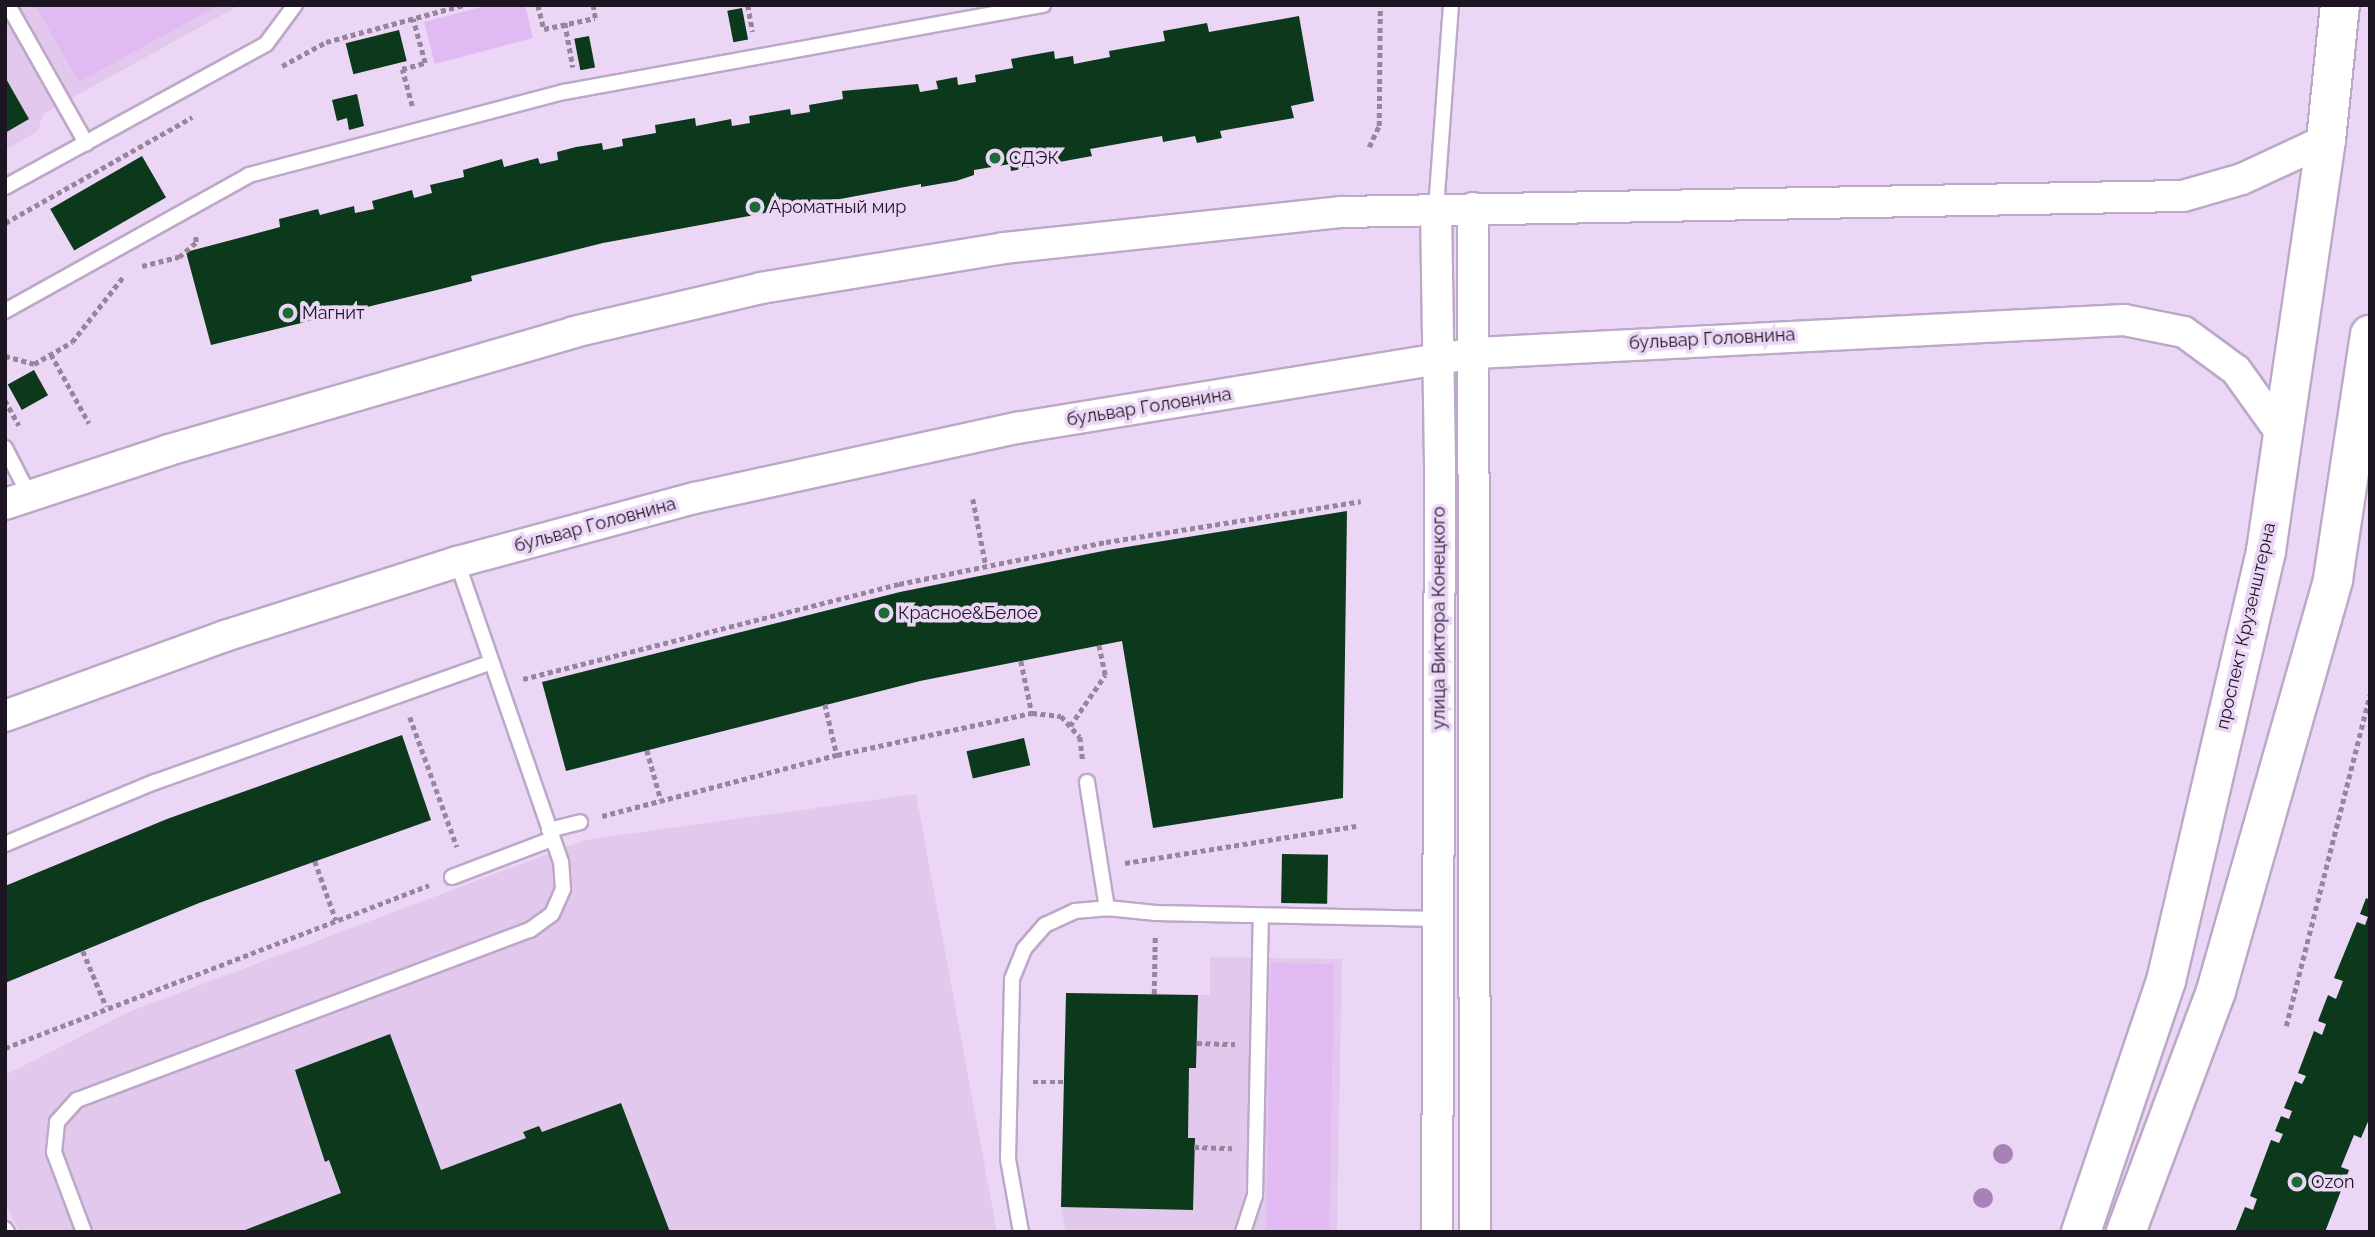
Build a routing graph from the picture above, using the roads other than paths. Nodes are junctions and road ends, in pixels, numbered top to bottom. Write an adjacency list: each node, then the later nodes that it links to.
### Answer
1 (8, 5): 7 (lane)
2 (295, 5): 7 (lane)
3 (1043, 5): 11 (lane)
4 (1451, 5): 10 (lane, улица Виктора Конецкого)
5 (2340, 5): 6 (main road, проспект Крузенштерна)
6 (2326, 140): 9 (street); 16 (main road, проспект Крузенштерна)
7 (86, 143): 8 (lane)
8 (5, 187)
9 (1473, 208): 10 (street); 13 (street, улица Виктора Конецкого)
10 (1436, 209): 14 (street, улица Виктора Конецкого); 18 (street)
11 (5, 312)
12 (2370, 335): 20 (main road)
13 (1476, 353): 14 (street, бульвар Головнина); 16 (street, бульвар Головнина); 35 (street, улица Виктора Конецкого)
14 (1439, 358): 19 (street, бульвар Головнина); 30 (street, улица Виктора Конецкого)
15 (2370, 434): 20 (main road)
16 (2284, 437): 36 (main road, проспект Крузенштерна)
17 (5, 448): 18 (lane)
18 (17, 500)
19 (457, 562): 21 (lane); 22 (street, бульвар Головнина)
20 (2333, 579): 37 (main road)
21 (490, 663): 25 (lane); 26 (lane)
22 (5, 716)
23 (1087, 782): 28 (lane)
24 (580, 822): 25 (lane)
25 (551, 834): 27 (lane); 31 (lane)
26 (5, 844)
27 (458, 874)
28 (1107, 908): 29 (lane); 32 (lane)
29 (1261, 916): 30 (lane); 33 (lane)
30 (1438, 919): 34 (street, улица Виктора Конецкого)
31 (84, 1232)
32 (1021, 1232)
33 (1243, 1232)
34 (1437, 1232)
35 (1475, 1232)
36 (2081, 1232)
37 (2126, 1232)

